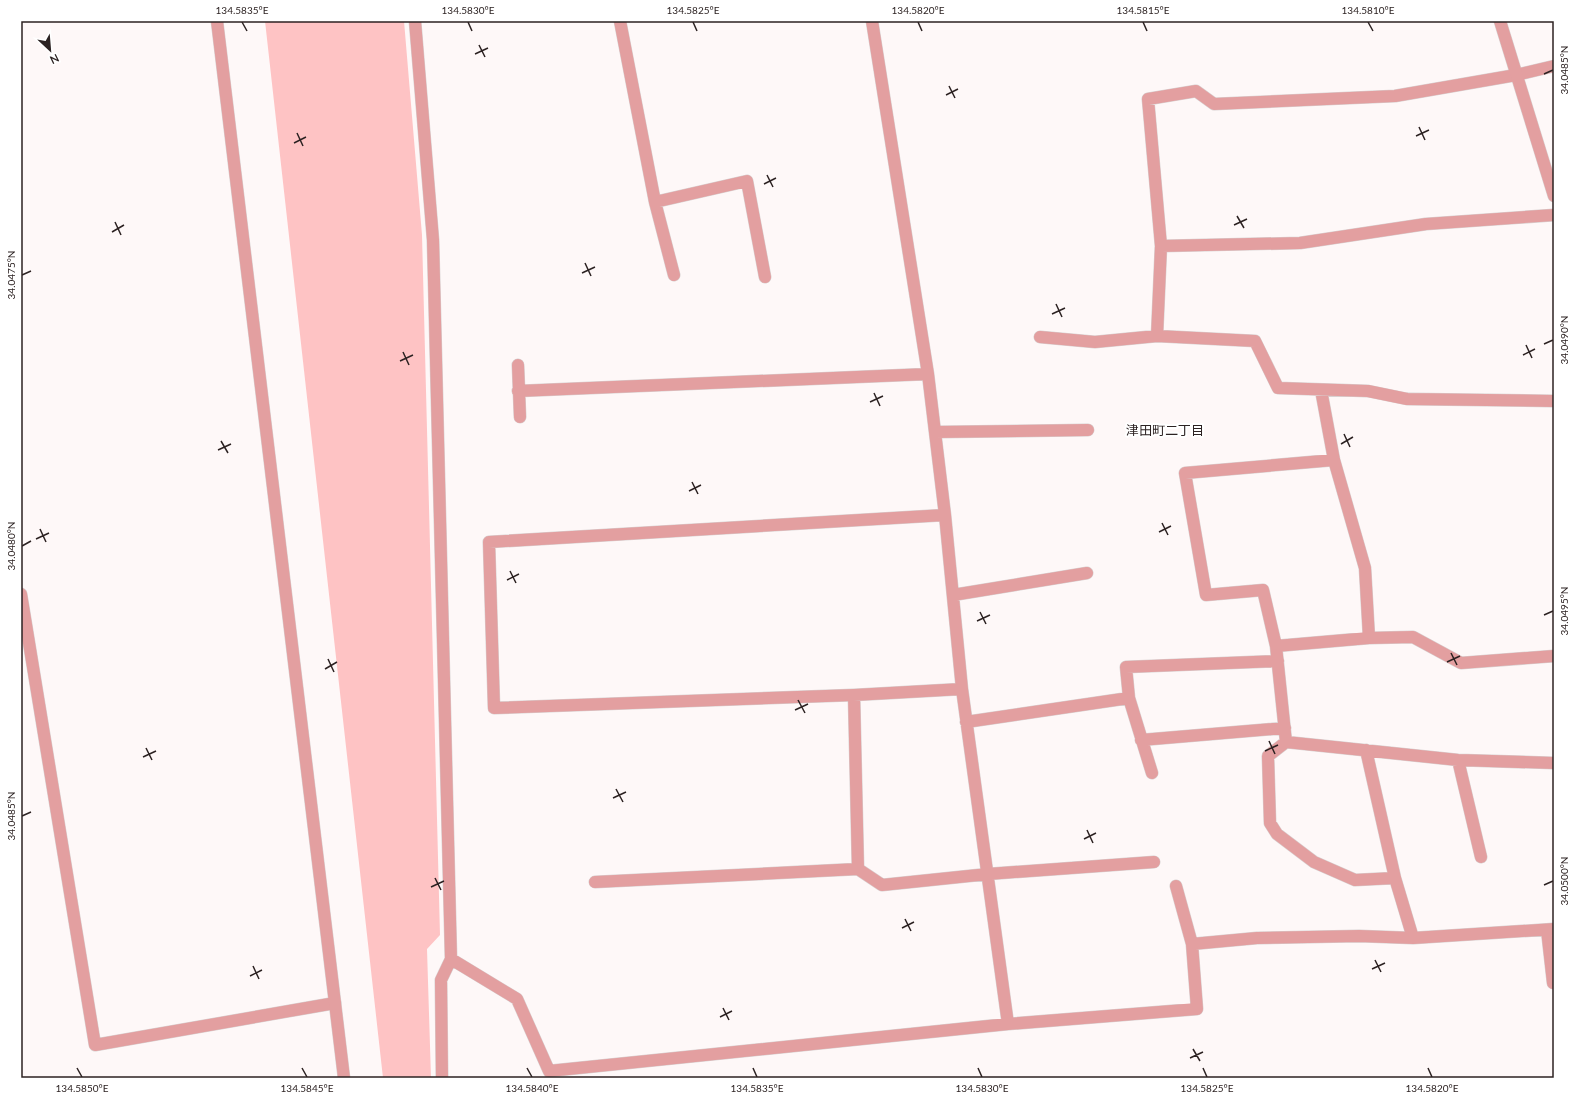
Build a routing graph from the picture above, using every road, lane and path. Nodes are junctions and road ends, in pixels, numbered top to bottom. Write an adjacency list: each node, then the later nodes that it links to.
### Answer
1 (217, 21): 56 (street)
2 (415, 21): 54 (street)
3 (620, 21): 9 (street)
4 (872, 21): 17 (street)
5 (1500, 21): 7 (street)
6 (1554, 66): 7 (street)
7 (1516, 75): 8 (street); 11 (street)
8 (1554, 196)
9 (655, 202): 12 (street); 13 (street)
10 (1554, 215): 11 (street)
11 (1162, 246): 14 (street)
12 (674, 275)
13 (765, 277)
14 (1156, 336): 15 (street); 18 (street)
15 (1040, 338)
16 (518, 365): 19 (street)
17 (928, 374): 19 (street); 23 (street)
18 (1321, 390): 20 (street); 24 (street)
19 (518, 392): 21 (street)
20 (1554, 401)
21 (520, 416)
22 (1088, 430): 23 (street)
23 (935, 432): 25 (street)
24 (1334, 460): 29 (street); 30 (street)
25 (945, 515): 28 (street); 34 (street)
26 (1087, 573): 28 (street)
27 (21, 594): 56 (street)
28 (953, 595): 33 (street)
29 (1370, 638): 30 (street); 31 (street)
30 (1276, 646): 32 (street)
31 (1554, 656)
32 (1278, 661): 35 (street); 37 (street)
33 (962, 689): 34 (street); 36 (street)
34 (854, 695): 46 (street)
35 (1129, 698): 36 (street); 38 (street)
36 (966, 722): 47 (street)
37 (1285, 728): 38 (street); 39 (street)
38 (1141, 740): 43 (street)
39 (1286, 742): 40 (street); 48 (street)
40 (1366, 750): 41 (street); 48 (street)
41 (1458, 760): 42 (street); 44 (street)
42 (1554, 763)
43 (1152, 773)
44 (1481, 857)
45 (1154, 862): 47 (street)
46 (858, 870): 47 (street); 49 (street)
47 (988, 874): 57 (street)
48 (1395, 878): 52 (street)
49 (595, 882)
50 (1176, 886): 53 (street)
51 (1551, 929): 52 (street); 55 (street)
52 (1413, 938): 53 (street)
53 (1192, 944): 57 (street)
54 (451, 959): 57 (street); 59 (street)
55 (1552, 984)
56 (335, 1004): 58 (street)
57 (1008, 1024)
58 (344, 1078)
59 (442, 1078)

